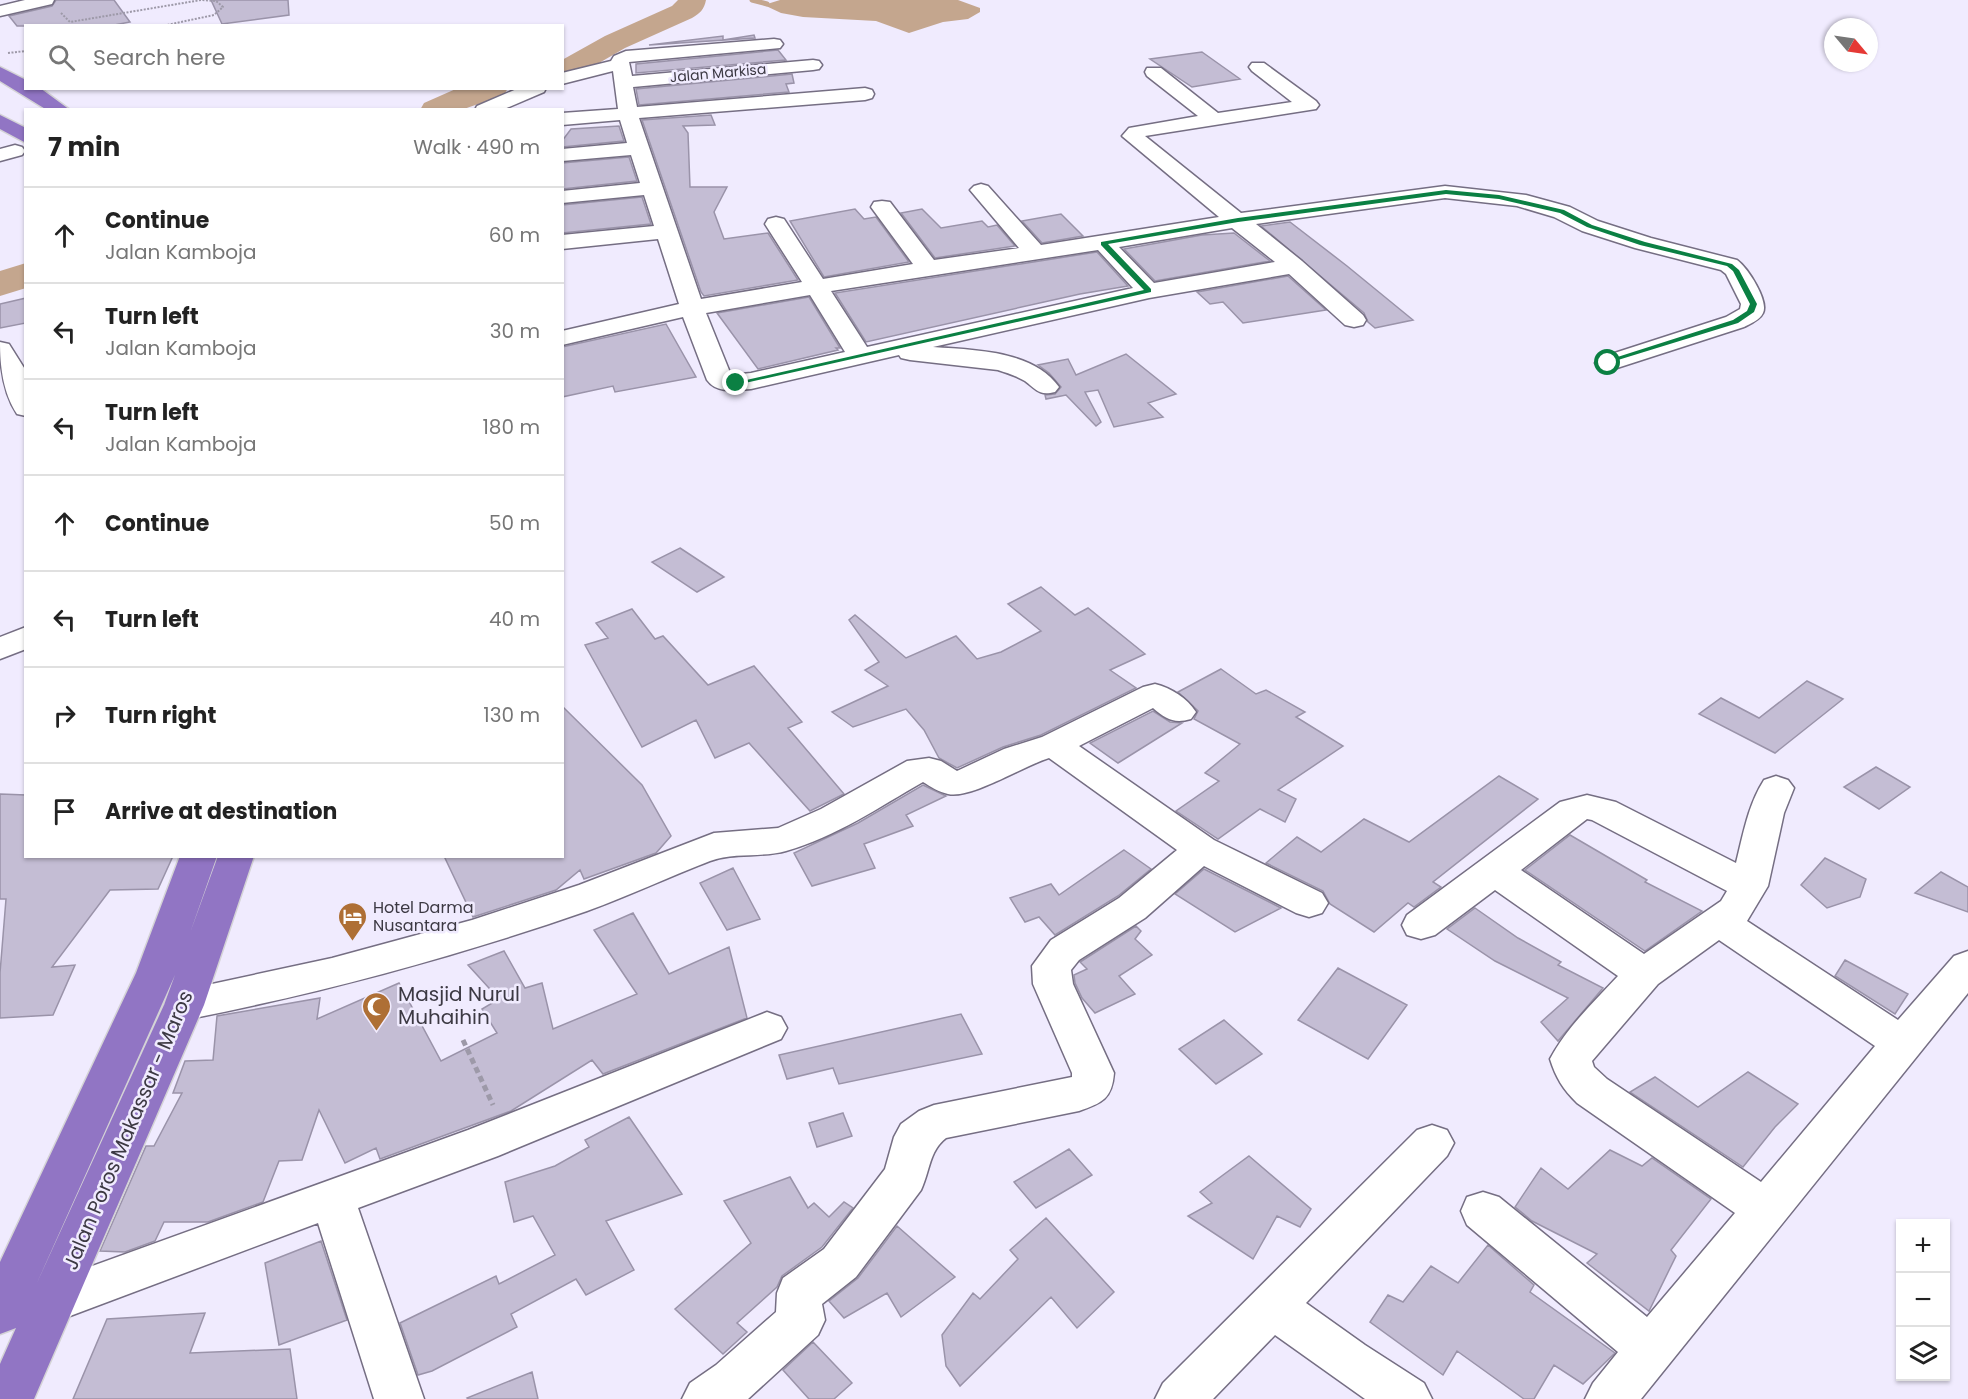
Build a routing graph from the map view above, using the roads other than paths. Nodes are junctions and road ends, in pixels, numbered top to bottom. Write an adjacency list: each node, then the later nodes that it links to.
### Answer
1 (44, 1): 2 (street)
2 (0, 11)
3 (774, 44): 7 (street)
4 (813, 65): 7 (street, Jalan Markisa)
5 (1258, 67): 20 (street)
6 (1154, 72): 20 (street)
7 (622, 73): 9 (street); 18 (street)
8 (0, 74): 10 (highway)
9 (564, 79)
10 (24, 87)
11 (29, 90): 16 (highway)
12 (532, 90): 17 (street)
13 (0, 91): 15 (highway)
14 (865, 94): 18 (street)
15 (28, 108)
16 (58, 108)
17 (489, 108)
18 (628, 113): 19 (street); 23 (street)
19 (564, 119)
20 (1209, 120): 29 (street)
21 (0, 121): 22 (highway)
22 (13, 148)
23 (639, 148): 24 (street); 25 (street)
24 (564, 155)
25 (652, 188): 27 (street); 31 (street)
26 (981, 190): 34 (street)
27 (564, 197)
28 (882, 207): 36 (street)
29 (1238, 220): 33 (street); 35 (street); 44 (street)
30 (776, 224): 37 (street)
31 (667, 231): 32 (street); 39 (street)
32 (564, 242)
33 (1103, 243): 34 (street); 38 (street)
34 (1034, 251): 36 (street)
35 (1294, 266): 38 (street); 40 (street)
36 (928, 268): 37 (street)
37 (817, 286): 39 (street); 43 (street)
38 (1149, 291): 43 (street)
39 (692, 308): 41 (street); 43 (street)
40 (1354, 320)
41 (564, 338)
42 (0, 349): 45 (street)
43 (869, 352): 46 (street)
44 (1608, 363)
45 (14, 377): 47 (street)
46 (1046, 387)
47 (24, 403)
48 (24, 615): 49 (street)
49 (0, 626)
50 (24, 637): 51 (street)
51 (0, 649)
52 (1179, 712): 53 (street)
53 (1054, 745): 55 (street); 65 (street)
54 (1776, 788): 59 (street)
55 (1201, 849): 60 (street); 78 (street)
56 (198, 858): 74 (highway, Jalan Poros Makassar - Maros)
57 (235, 858): 65 (highway, Jalan Poros Makassar - Maros)
58 (1495, 871): 59 (street); 62 (street); 64 (street)
59 (1749, 886): 61 (street)
60 (1310, 903)
61 (1719, 921): 64 (street); 67 (street)
62 (1421, 925)
63 (1968, 966): 67 (street)
64 (1644, 974): 70 (street)
65 (184, 1005): 72 (highway, Jalan Poros Makassar - Maros)
66 (767, 1028): 69 (street)
67 (1902, 1043): 70 (street)
68 (1432, 1143): 73 (street)
69 (332, 1198): 72 (street); 77 (street)
70 (1766, 1210): 75 (street)
71 (1483, 1211): 75 (street)
72 (54, 1301): 76 (highway, Jalan Poros Makassar - Maros)
73 (1273, 1306): 79 (street); 80 (street)
74 (0, 1313)
75 (1650, 1349): 81 (street)
76 (9, 1399)
77 (399, 1399)
78 (707, 1399)
79 (1180, 1399)
80 (1407, 1399)
81 (1610, 1399)

